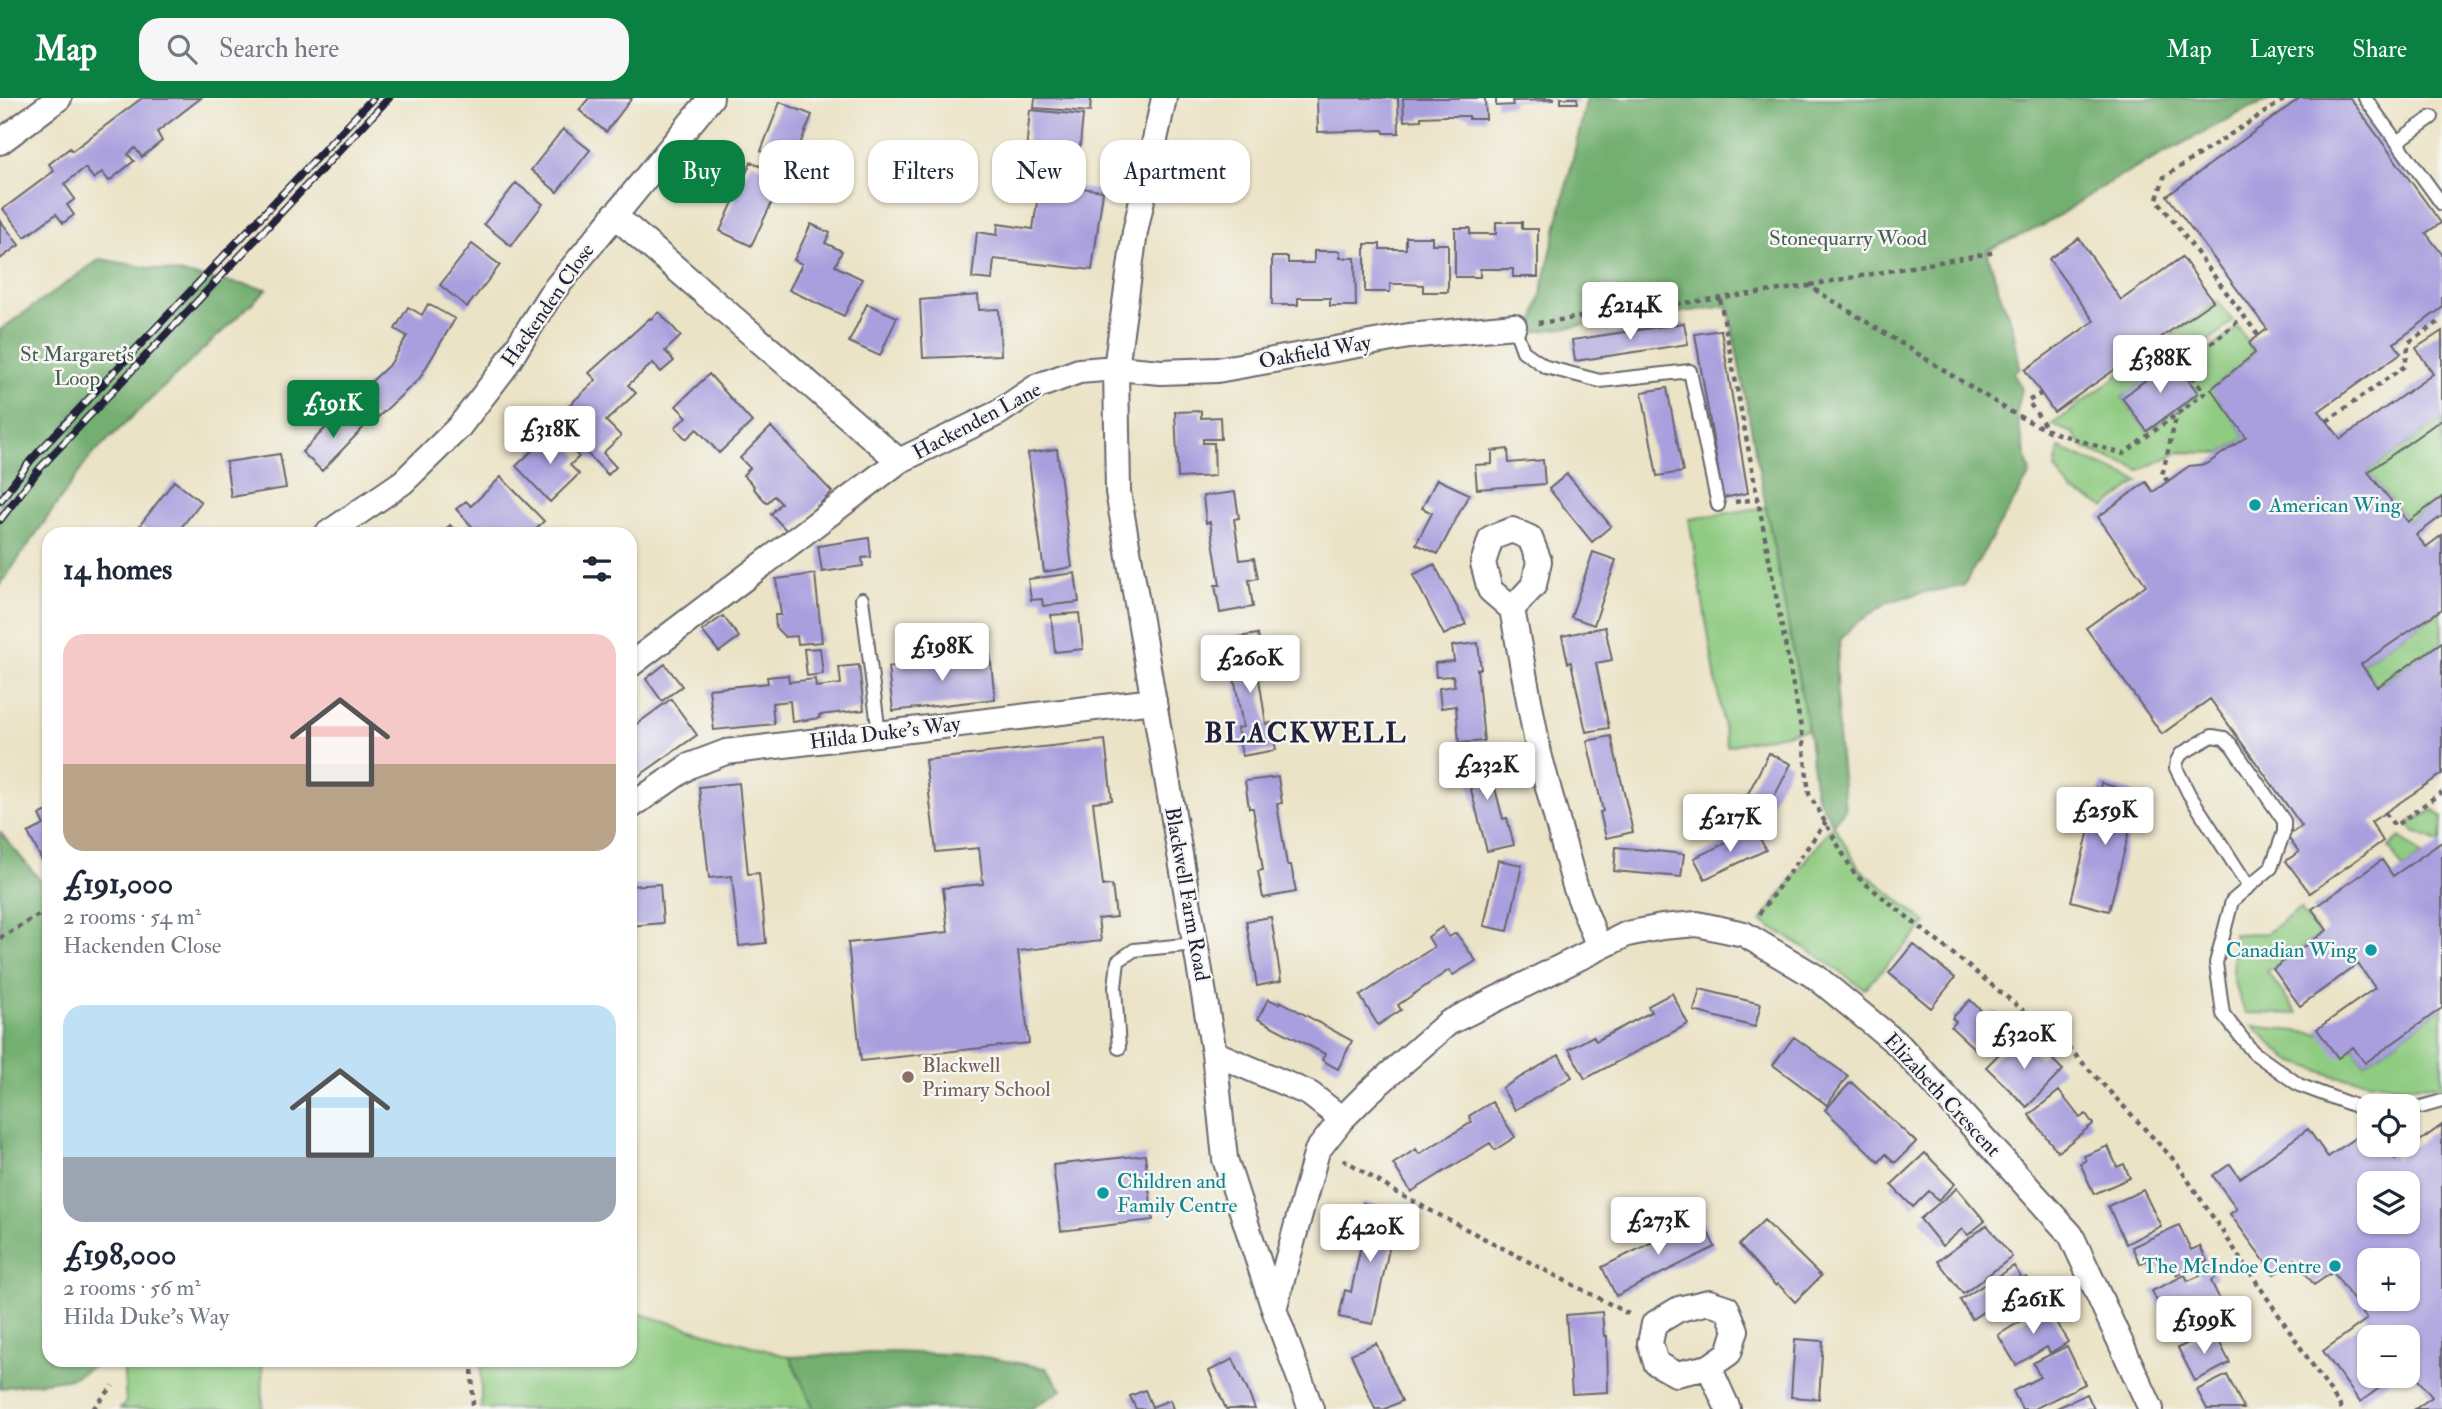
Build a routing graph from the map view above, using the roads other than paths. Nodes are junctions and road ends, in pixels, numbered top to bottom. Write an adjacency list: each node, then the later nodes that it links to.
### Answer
1 (60, 98): 6 (street)
2 (711, 98): 9 (street, Hackenden Close)
3 (1164, 98): 11 (street)
4 (2365, 98): 7 (lane)
5 (2432, 117): 7 (lane)
6 (0, 142)
7 (2397, 142): 8 (lane)
8 (2442, 204)
9 (614, 215): 12 (street); 14 (street, Hackenden Close)
10 (1514, 326): 11 (street, Oakfield Way); 13 (lane)
11 (1116, 368): 12 (street, Hackenden Lane); 18 (street, Blackwell Farm Road)
12 (899, 461): 17 (street, Hackenden Lane)
13 (1718, 505)
14 (337, 527)
15 (862, 600): 19 (lane)
16 (1512, 609): 23 (street)
17 (637, 660)
18 (1154, 701): 19 (street, Hilda Duke's Way); 22 (street, Blackwell Farm Road)
19 (879, 734): 20 (street, Hilda Duke's Way)
20 (637, 802)
21 (2249, 887): 21 (lane); 27 (lane)
22 (1195, 944): 24 (lane); 25 (street, Blackwell Farm Road)
23 (1599, 947): 29 (street, Elizabeth Crescent); 34 (street, Elizabeth Crescent)
24 (1119, 1048)
25 (1214, 1053): 29 (street); 30 (street, Blackwell Farm Road)
26 (2442, 1101): 28 (lane)
27 (2357, 1107)
28 (2420, 1107)
29 (1342, 1119): 30 (street, Elizabeth Crescent)
30 (1274, 1308): 32 (street, Blackwell Farm Road)
31 (1709, 1367): 31 (street); 33 (street)
32 (1311, 1409)
33 (1728, 1409)
34 (2151, 1409)

